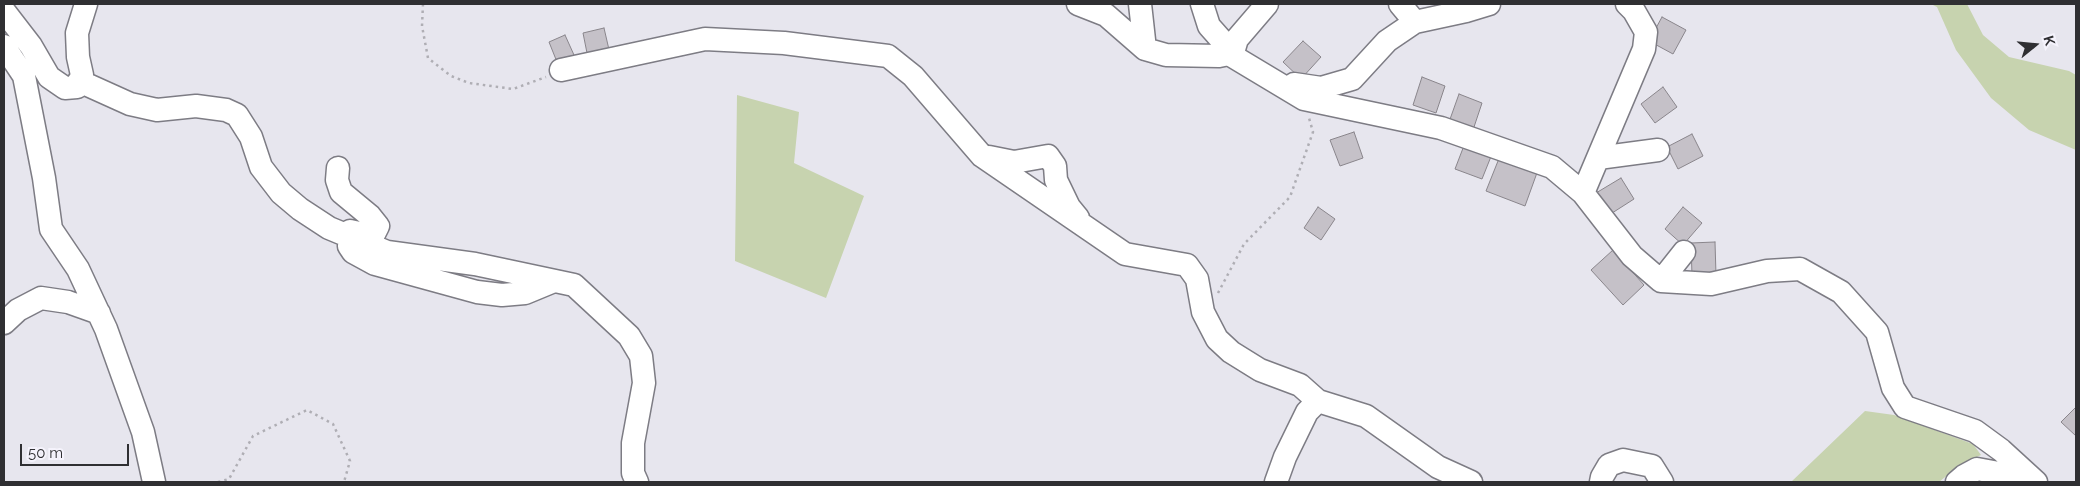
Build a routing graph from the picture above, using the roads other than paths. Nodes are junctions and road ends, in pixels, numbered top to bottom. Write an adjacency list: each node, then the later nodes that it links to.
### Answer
1 (86, 4): 15 (street)
2 (1078, 4): 12 (street)
3 (1140, 4): 12 (street)
4 (1202, 4): 13 (street)
5 (1267, 4): 13 (street)
6 (1400, 4): 10 (street)
7 (1489, 4): 10 (street)
8 (1627, 4): 19 (street)
9 (4, 11): 15 (street)
10 (1415, 22): 16 (street)
11 (4, 46): 26 (street)
12 (1145, 49): 13 (street)
13 (1230, 55): 16 (street)
14 (561, 70): 18 (street)
15 (79, 81): 23 (street)
16 (1272, 81): 21 (street)
17 (1658, 150): 19 (street)
18 (982, 156): 22 (street); 22 (street)
19 (1598, 158): 21 (street)
20 (338, 168): 23 (street)
21 (1583, 193): 25 (street)
22 (1086, 228): 28 (street)
23 (335, 230): 29 (street)
24 (1684, 252): 25 (street)
25 (1661, 281): 37 (street)
26 (99, 313): 27 (street); 30 (street)
27 (4, 323)
28 (1318, 401): 31 (street); 32 (street)
29 (637, 479)
30 (154, 482)
31 (1276, 482)
32 (1471, 482)
33 (1601, 482): 34 (street)
34 (1662, 482)
35 (1956, 482): 36 (street)
36 (2029, 482)
37 (2036, 482)

